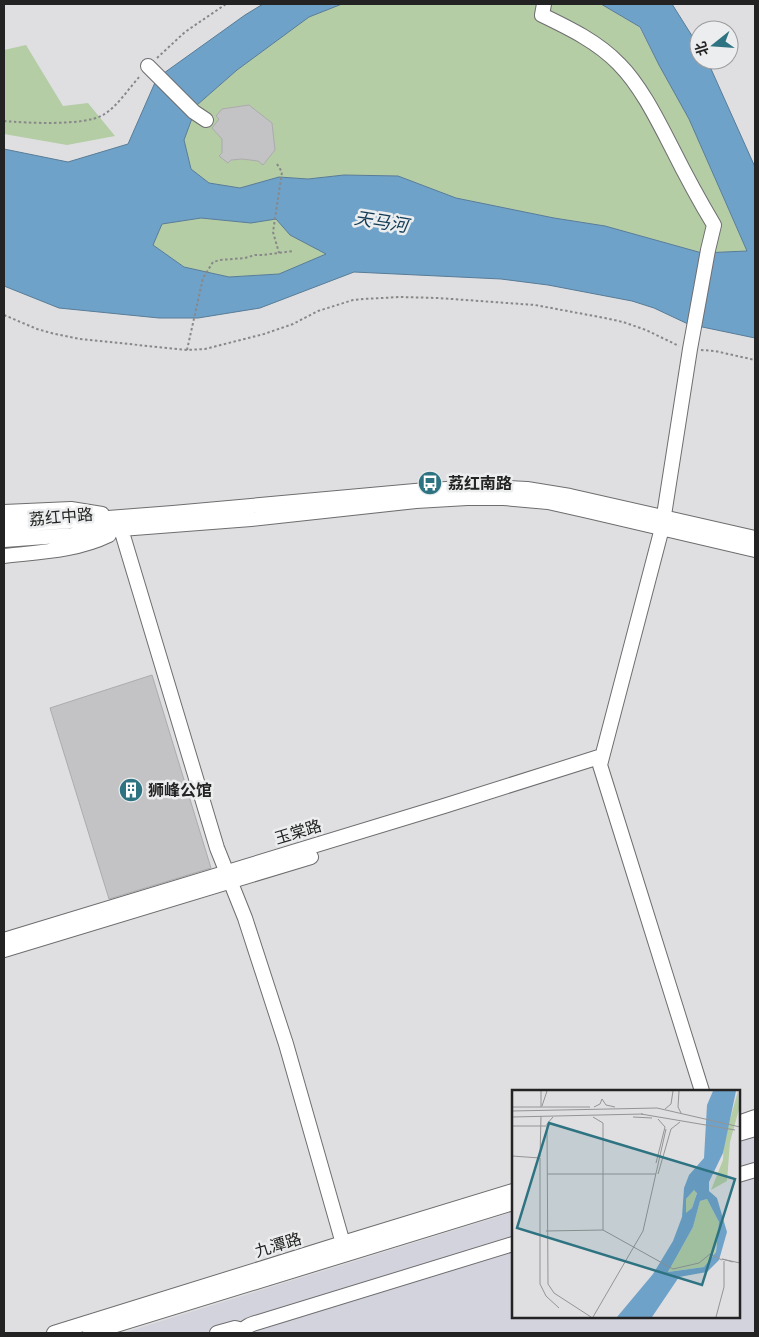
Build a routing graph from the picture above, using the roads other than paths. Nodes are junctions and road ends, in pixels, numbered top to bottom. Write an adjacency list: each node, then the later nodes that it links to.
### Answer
1 (544, 4): 5 (street)
2 (151, 69): 3 (street)
3 (200, 116)
4 (4, 512): 6 (street)
5 (663, 522): 6 (street); 8 (street); 10 (street); 12 (street)
6 (119, 523): 7 (street, 荔红中路); 9 (street, 荔红中路); 11 (street); 13 (street)
7 (4, 526)
8 (755, 538)
9 (4, 540)
10 (755, 550)
11 (4, 556)
12 (601, 761): 13 (street, 玉棠路); 16 (street)
13 (228, 877): 14 (street, 玉棠路); 15 (street, 玉棠路); 26 (street)
14 (4, 940)
15 (4, 950)
16 (702, 1090)
17 (755, 1117): 18 (street)
18 (739, 1123)
19 (755, 1129): 20 (street)
20 (739, 1134)
21 (755, 1170): 22 (street)
22 (739, 1175)
23 (512, 1191): 26 (street, 九潭路)
24 (512, 1203): 26 (street, 九潭路)
25 (512, 1244): 27 (street)
26 (345, 1248): 28 (street, 九潭路); 29 (street, 九潭路)
27 (242, 1332): 30 (street)
28 (54, 1333)
29 (90, 1333)
30 (217, 1333)

